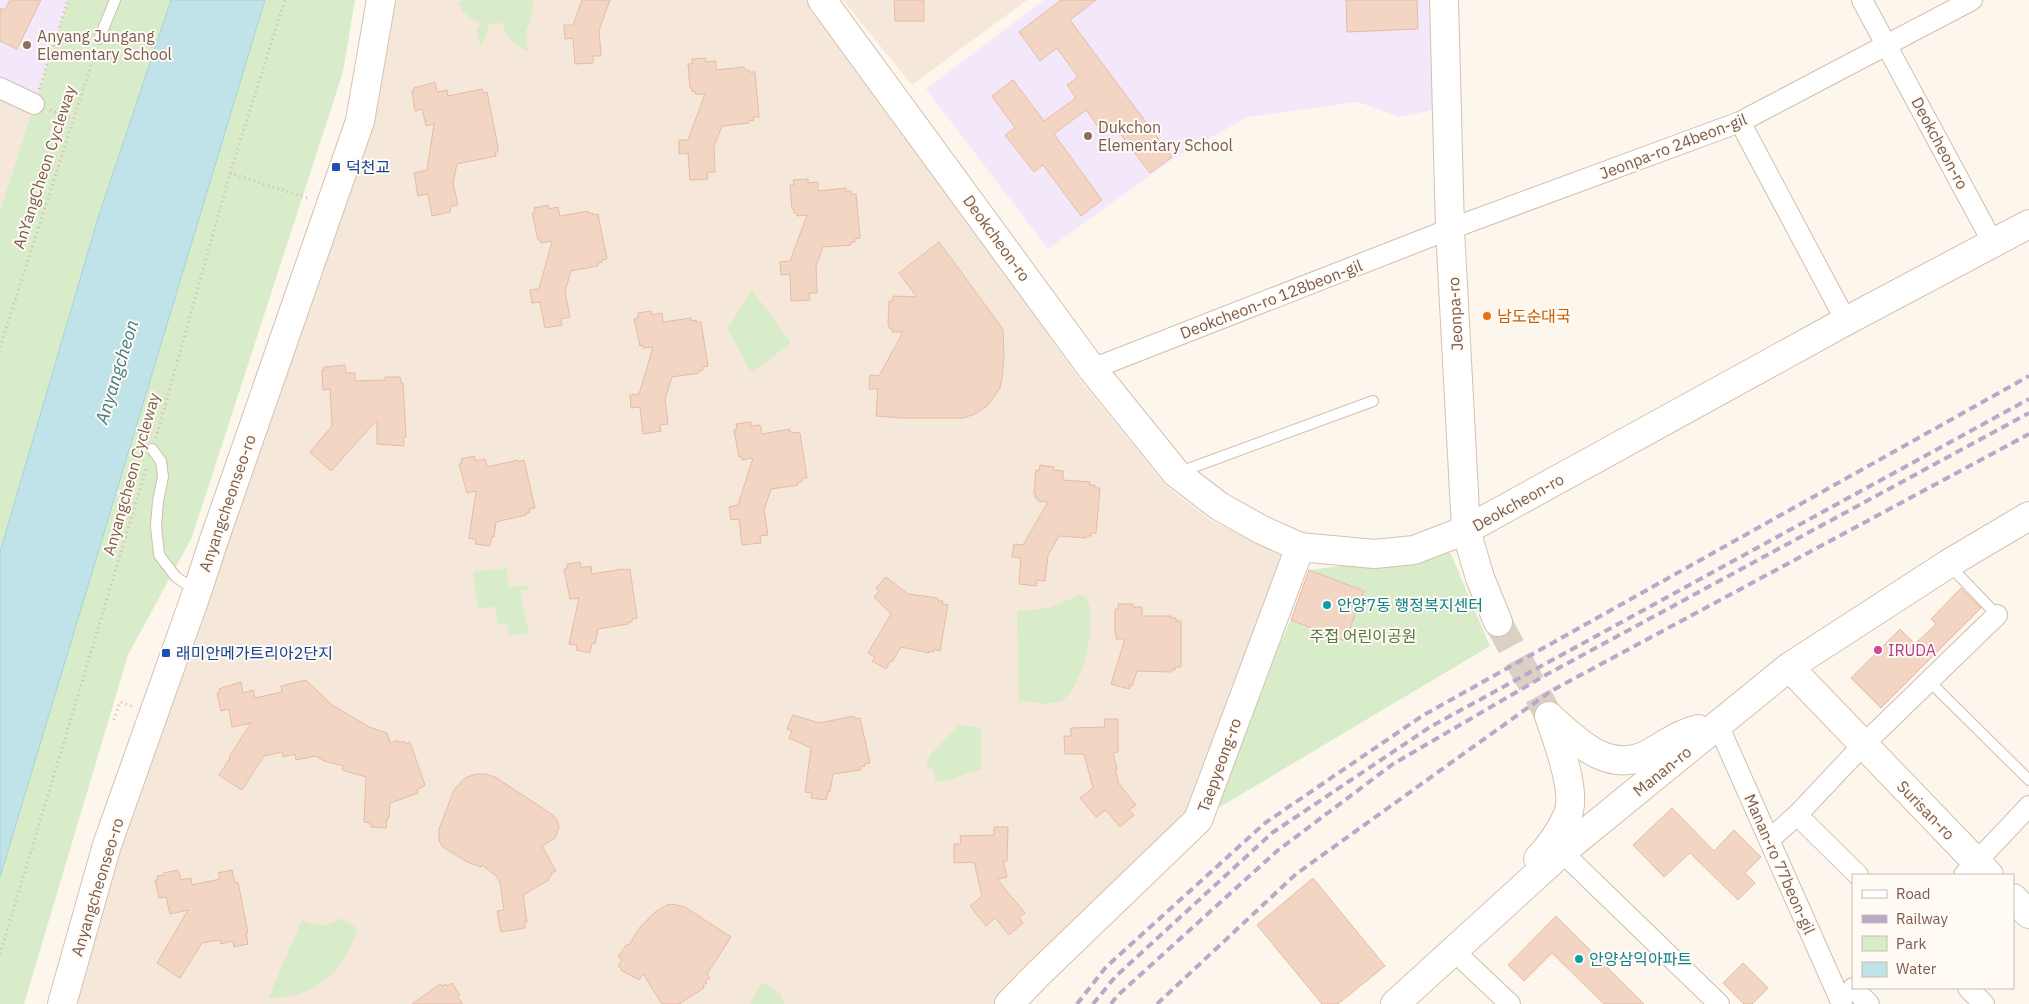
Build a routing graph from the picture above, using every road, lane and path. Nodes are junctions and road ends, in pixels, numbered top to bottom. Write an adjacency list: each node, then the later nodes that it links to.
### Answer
1 (68, 0): 12 (path)
2 (115, 0): 9 (lane)
3 (285, 0): 15 (path, Anyangcheon Cycleway)
4 (381, 0): 16 (street, Anyangcheonseo-ro)
5 (822, 0): 22 (street, Deokcheon-ro)
6 (1444, 0): 18 (street, Jeonpa-ro)
7 (1862, 0): 10 (street)
8 (1972, 0): 10 (street, Jeonpa-ro 24beon-gil)
9 (99, 39): 13 (path, AnYangCheon Cycleway)
10 (1886, 44): 14 (street, Jeonpa-ro 24beon-gil); 19 (street, Deokcheon-ro)
11 (0, 88): 12 (street)
12 (34, 104): 13 (path)
13 (72, 119): 21 (path, AnYangCheon Cycleway)
14 (1740, 122): 18 (street, Jeonpa-ro 24beon-gil); 20 (street)
15 (230, 173): 16 (path); 24 (path, Anyangcheon Cycleway)
16 (331, 205): 30 (street, Anyangcheonseo-ro)
17 (2029, 224): 19 (street, Deokcheon-ro)
18 (1450, 229): 22 (street, Deokcheon-ro 128beon-gil); 27 (street, Jeonpa-ro)
19 (1993, 243): 20 (street, Deokcheon-ro)
20 (1846, 321): 27 (street, Deokcheon-ro)
21 (0, 347)
22 (1092, 369): 25 (street, Deokcheon-ro)
23 (1373, 401): 25 (lane)
24 (152, 449): 30 (lane); 50 (path, Anyangcheon Cycleway)
25 (1176, 473): 28 (street, Deokcheon-ro)
26 (2025, 525): 29 (street, Manan-ro)
27 (1466, 530): 28 (street, Deokcheon-ro); 32 (street, Jeonpa-ro)
28 (1300, 546): 54 (street, Taepyeong-ro)
29 (1948, 564): 31 (lane); 33 (street, Manan-ro)
30 (197, 592): 35 (street, Anyangcheonseo-ro)
31 (1997, 615): 34 (street)
32 (1498, 622)
33 (1789, 667): 37 (street, Manan-ro); 38 (street, Surisan-ro)
34 (1929, 681): 38 (street); 39 (lane)
35 (153, 715): 36 (path); 53 (street, Anyangcheonseo-ro)
36 (114, 720)
37 (1718, 725): 42 (street, Manan-ro 77beon-gil); 43 (street, Manan-ro); 47 (street)
38 (1864, 745): 41 (street); 44 (street, Surisan-ro)
39 (2029, 780)
40 (2029, 806): 44 (street)
41 (1797, 815): 42 (street); 45 (street)
42 (1769, 840): 52 (street, Manan-ro 77beon-gil)
43 (1562, 852): 47 (street, Manan-ro); 57 (street)
44 (1977, 871)
45 (1857, 874)
46 (2014, 899): 48 (street)
47 (1511, 900): 49 (street, Manan-ro)
48 (2029, 914)
49 (1455, 952): 55 (street, Manan-ro); 56 (street)
50 (0, 954)
51 (1969, 989): 59 (street)
52 (1847, 994): 58 (street)
53 (62, 1004)
54 (1009, 1004)
55 (1395, 1004)
56 (1510, 1004)
57 (1718, 1004)
58 (1869, 1004)
59 (1984, 1004)

